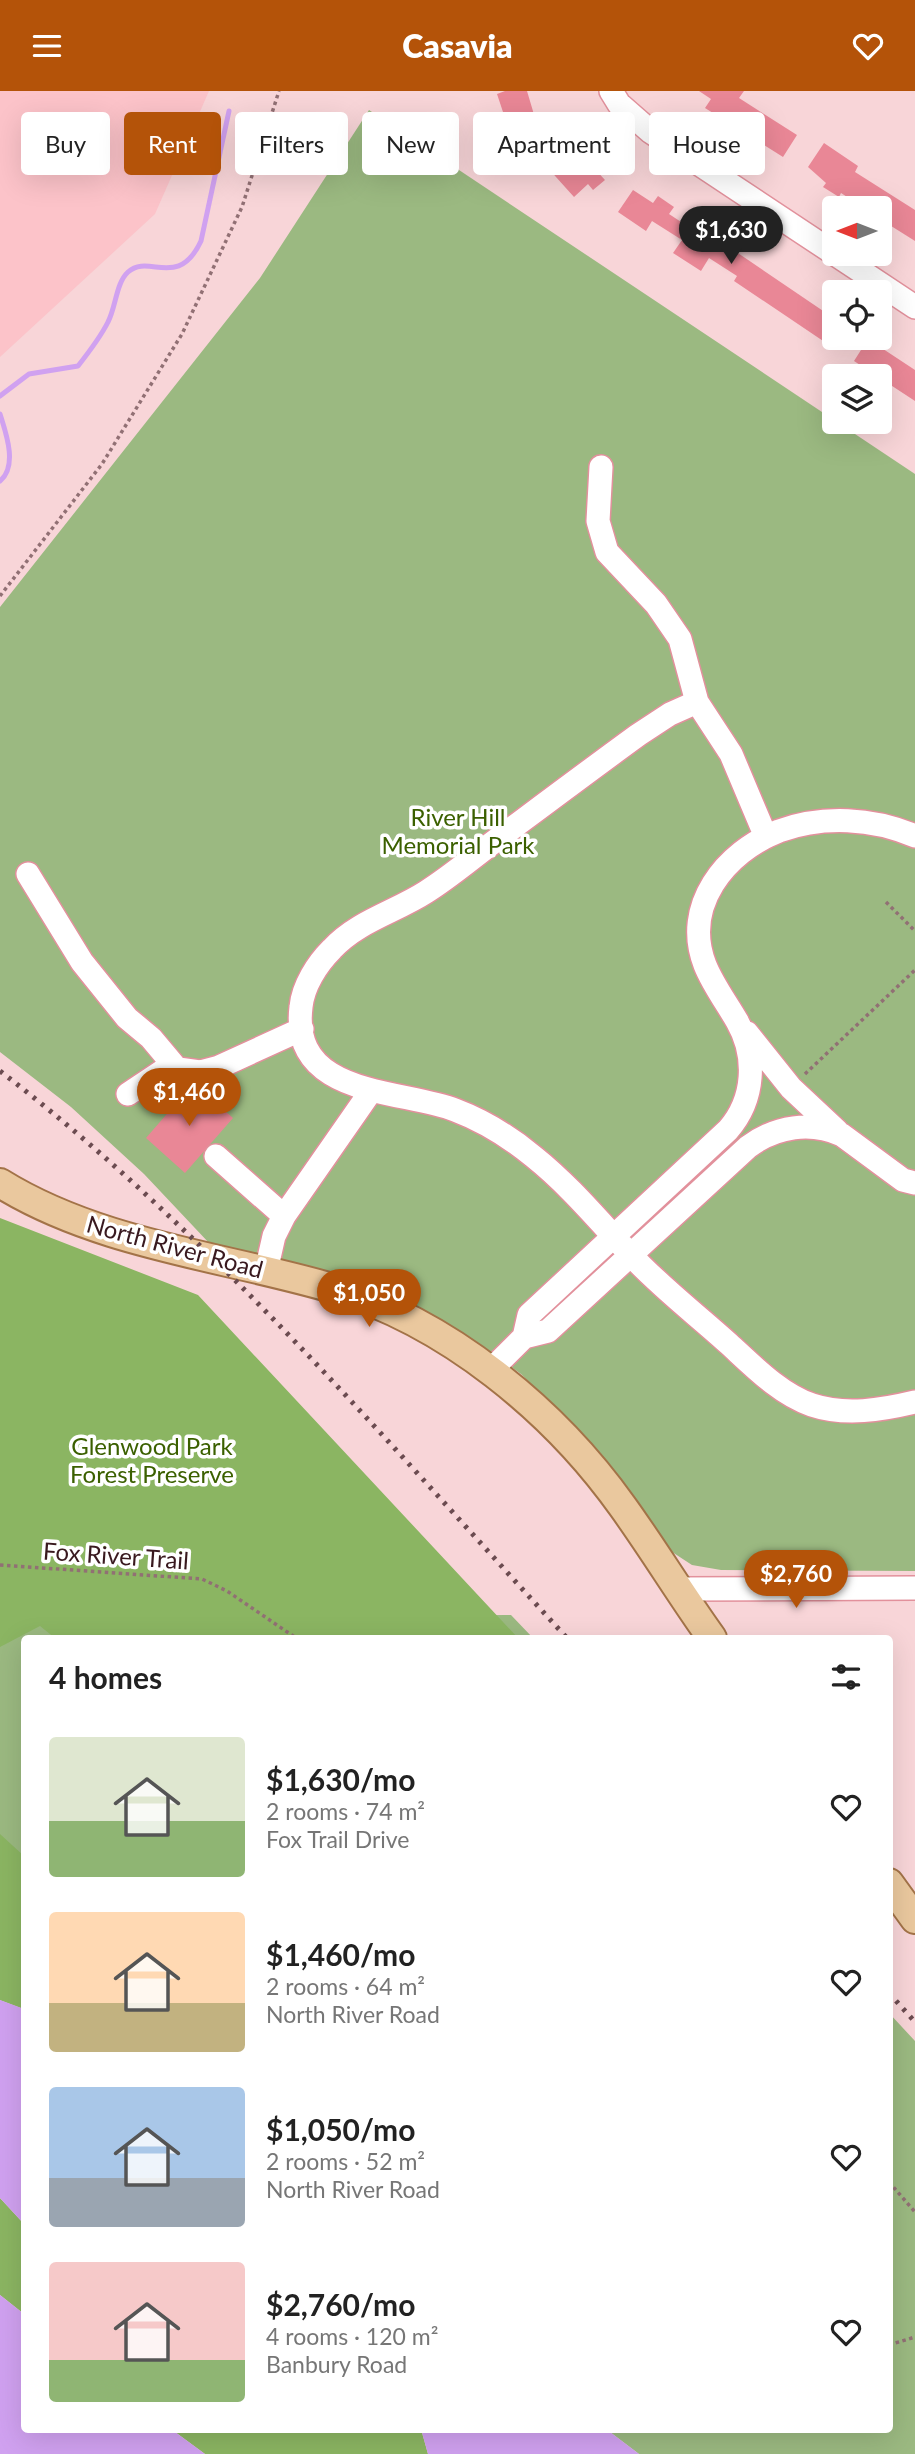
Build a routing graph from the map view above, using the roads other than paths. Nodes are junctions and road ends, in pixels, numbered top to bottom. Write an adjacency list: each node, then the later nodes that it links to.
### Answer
1 (611, 91): 2 (street)
2 (915, 307)
3 (601, 467): 4 (street)
4 (697, 702): 6 (street); 9 (street)
5 (915, 836): 6 (street)
6 (766, 837): 8 (street)
7 (28, 874): 10 (street)
8 (738, 1022): 13 (street); 15 (street)
9 (302, 1029): 10 (street); 11 (street)
10 (177, 1069): 12 (street)
11 (371, 1091): 19 (street); 20 (street)
12 (128, 1094)
13 (743, 1109): 14 (street); 20 (street)
14 (771, 1134): 15 (street); 21 (street)
15 (842, 1136): 18 (street)
16 (216, 1156): 19 (street)
17 (0, 1182): 22 (main road, North River Road)
18 (915, 1183)
19 (284, 1216): 22 (street)
20 (614, 1236): 21 (street); 23 (street)
21 (630, 1255): 23 (street); 25 (street)
22 (266, 1271): 24 (main road, North River Road)
23 (524, 1337): 24 (street)
24 (491, 1370): 27 (main road, North River Road)
25 (915, 1402)
26 (915, 1588): 27 (street)
27 (677, 1589): 28 (main road, North River Road)
28 (710, 1635)
29 (893, 1889): 30 (main road)
30 (915, 1919)

